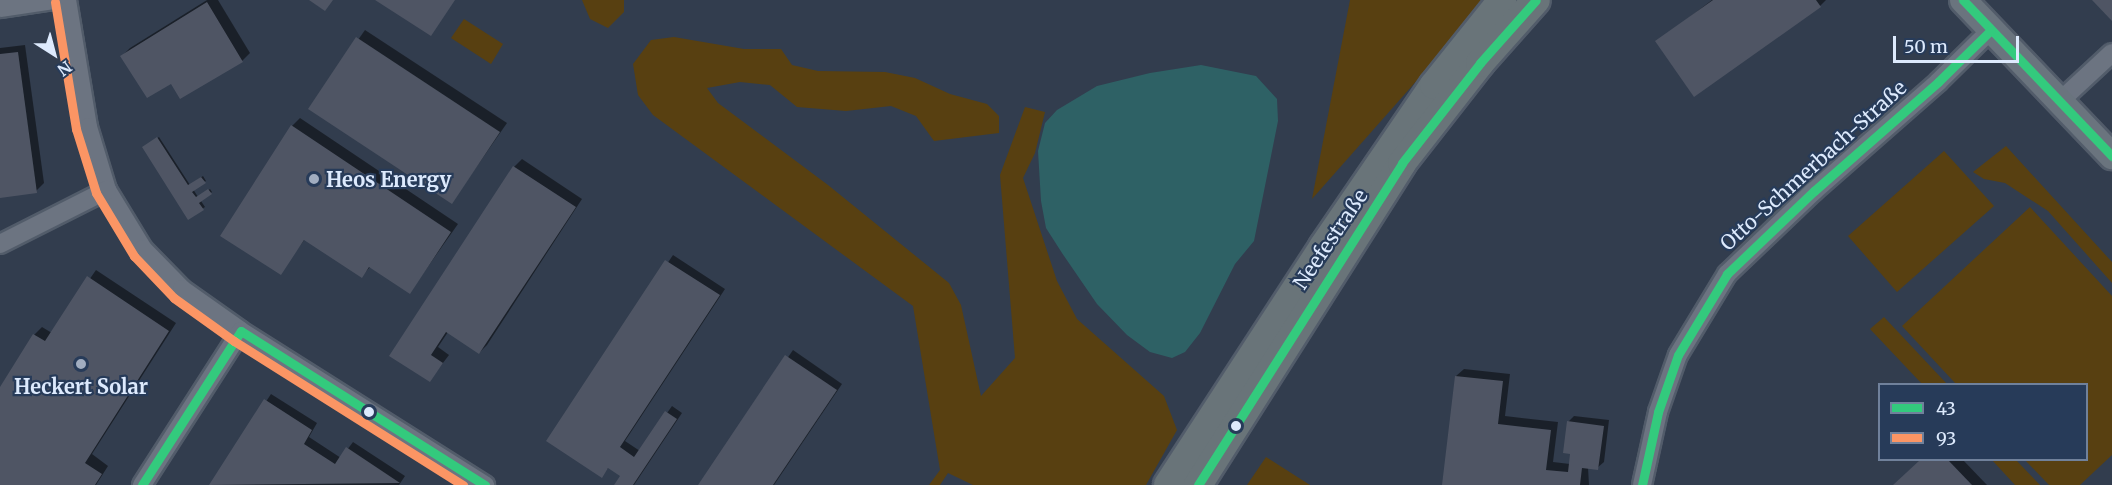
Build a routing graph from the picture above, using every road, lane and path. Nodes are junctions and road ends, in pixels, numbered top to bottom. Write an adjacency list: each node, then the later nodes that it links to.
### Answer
1 (54, 0): 6 (street)
2 (67, 0): 11 (street)
3 (1502, 0): 16 (main road, Neefestraße)
4 (1536, 0): 17 (main road, Neefestraße)
5 (1963, 0): 7 (main road)
6 (0, 8)
7 (1991, 30): 9 (main road); 18 (street, Otto-Schmerbach-Straße)
8 (2112, 53): 9 (street)
9 (2059, 102): 10 (main road)
10 (2112, 156)
11 (107, 190): 12 (street); 13 (street)
12 (0, 244)
13 (241, 331): 14 (street); 15 (street)
14 (142, 485)
15 (485, 485)
16 (1168, 485)
17 (1198, 485)
18 (1642, 485)

